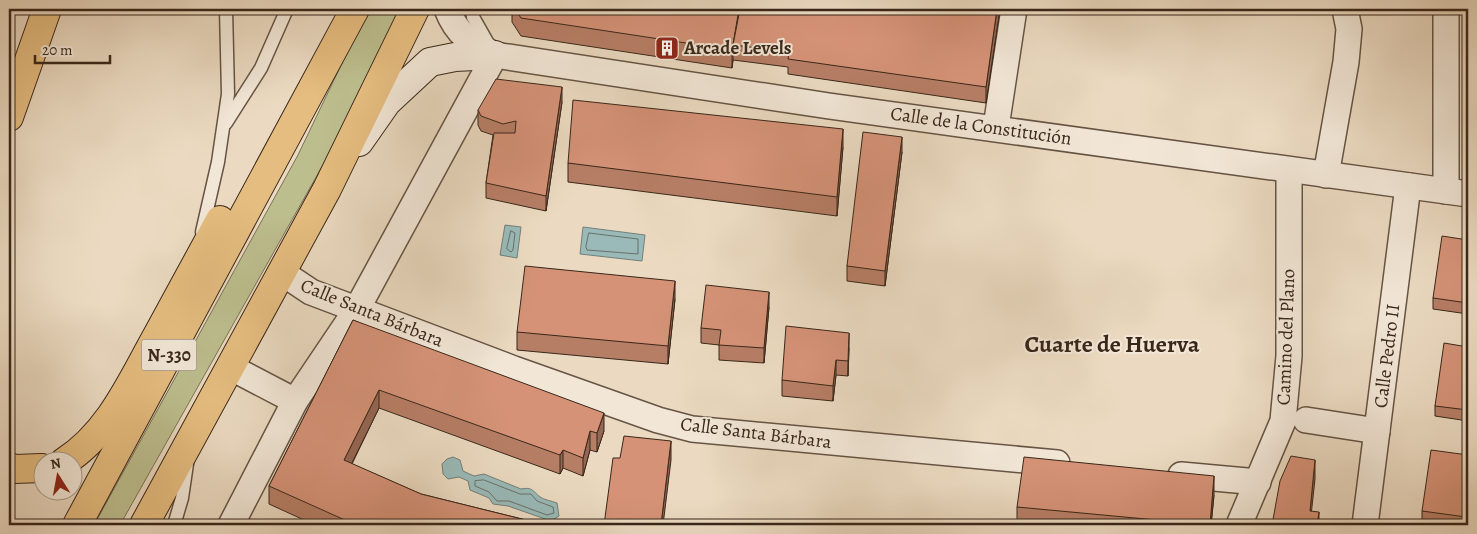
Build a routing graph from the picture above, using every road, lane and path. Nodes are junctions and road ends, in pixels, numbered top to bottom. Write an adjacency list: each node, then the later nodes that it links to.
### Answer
1 (47, 9): 12 (highway)
2 (226, 9): 13 (lane)
3 (287, 9): 13 (lane)
4 (355, 9): 17 (highway, N-330)
5 (415, 9): 19 (highway, N-330)
6 (447, 9): 11 (street, Calle de la Constitución)
7 (472, 9): 11 (lane)
8 (1014, 9): 14 (street)
9 (1344, 9): 16 (street)
10 (1446, 9): 20 (street)
11 (495, 55): 14 (street, Calle de la Constitución); 19 (street, Calle de la Constitución); 23 (street)
12 (9, 117)
13 (224, 126): 21 (lane)
14 (996, 127): 15 (street, Calle de la Constitución)
15 (1289, 170): 16 (street, Calle de la Constitución); 34 (street, Camino del Plano)
16 (1326, 175): 18 (street, Calle de la Constitución)
17 (261, 185): 21 (highway); 35 (highway, N-330)
18 (1408, 186): 20 (street, Calle de la Constitución); 27 (street, Calle Pedro II)
19 (327, 189): 22 (highway, N-330)
20 (1457, 192)
21 (195, 266): 29 (highway)
22 (281, 272): 23 (street, Calle Santa Bárbara); 24 (highway, N-330)
23 (357, 309): 25 (street); 30 (street, Calle Santa Bárbara)
24 (230, 367): 25 (street); 28 (highway, N-330)
25 (295, 401): 38 (street)
26 (1306, 420): 27 (street)
27 (1377, 431): 40 (street, Calle Pedro II)
28 (190, 441): 36 (highway, N-330); 37 (lane)
29 (78, 452)
30 (1080, 466)
31 (9, 467): 32 (highway)
32 (32, 468)
33 (1159, 473): 34 (street)
34 (1258, 482): 39 (street, Camino del Plano)
35 (77, 525)
36 (144, 525)
37 (174, 525)
38 (231, 525)
39 (1239, 525)
40 (1365, 525)

